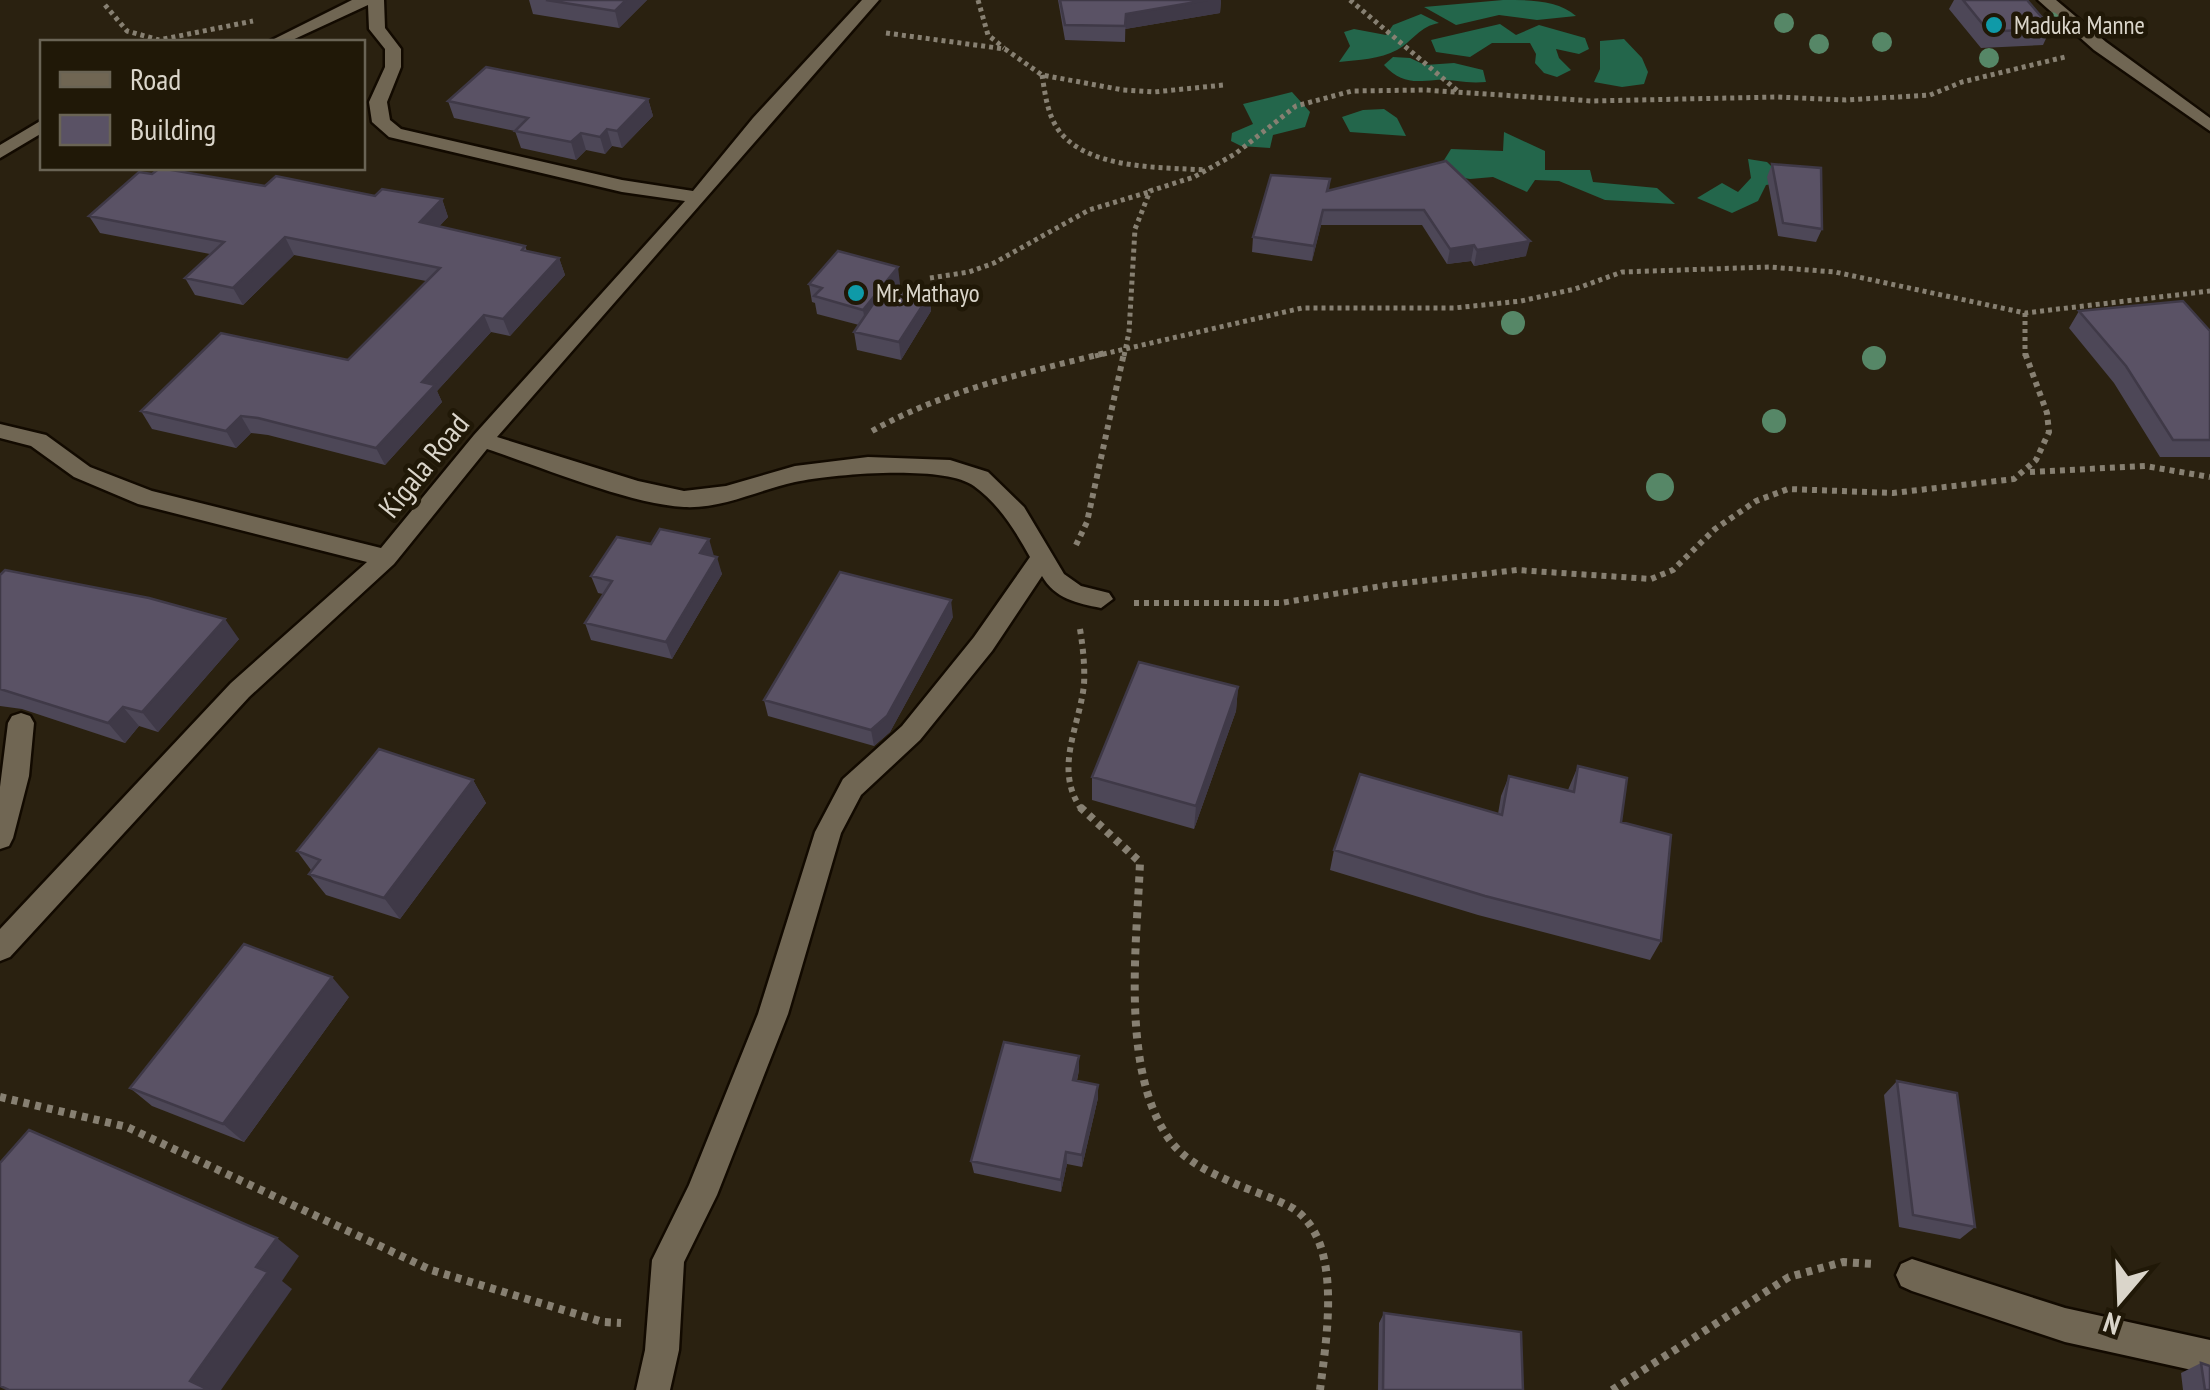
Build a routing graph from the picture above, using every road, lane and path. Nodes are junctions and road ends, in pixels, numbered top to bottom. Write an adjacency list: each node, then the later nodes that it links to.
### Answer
1 (365, 0): 10 (street)
2 (376, 0): 21 (street)
3 (872, 0): 9 (street, Kigala Road)
4 (978, 0): 12 (path)
5 (1350, 0): 15 (path)
6 (2046, 0): 11 (street)
7 (105, 5): 8 (path)
8 (264, 18)
9 (846, 24): 12 (path); 21 (street, Kigala Road)
10 (280, 40)
11 (2100, 46): 15 (path); 17 (street)
12 (1005, 49): 13 (path)
13 (1042, 75): 14 (path); 19 (path)
14 (1224, 85)
15 (1459, 92): 19 (path)
16 (40, 126): 18 (street)
17 (2210, 126)
18 (0, 153)
19 (1207, 170): 20 (path)
20 (1150, 191): 22 (path); 25 (path)
21 (698, 198): 28 (street, Kigala Road)
22 (930, 278)
23 (2210, 291): 24 (path)
24 (2025, 313): 25 (path); 29 (path)
25 (1124, 350): 27 (path); 32 (path)
26 (0, 431): 31 (street)
27 (858, 439)
28 (482, 440): 31 (street, Kigala Road); 32 (street)
29 (2030, 472): 30 (path); 33 (path)
30 (2210, 477)
31 (386, 558): 36 (street, Kigala Road)
32 (1057, 577): 33 (street); 39 (street); 42 (path)
33 (1101, 599)
34 (21, 723): 35 (street)
35 (0, 838)
36 (0, 948)
37 (0, 1098): 39 (path)
38 (1912, 1274): 40 (street); 43 (path)
39 (661, 1326): 41 (street)
40 (2210, 1357)
41 (653, 1390)
42 (1320, 1390)
43 (1612, 1390)

